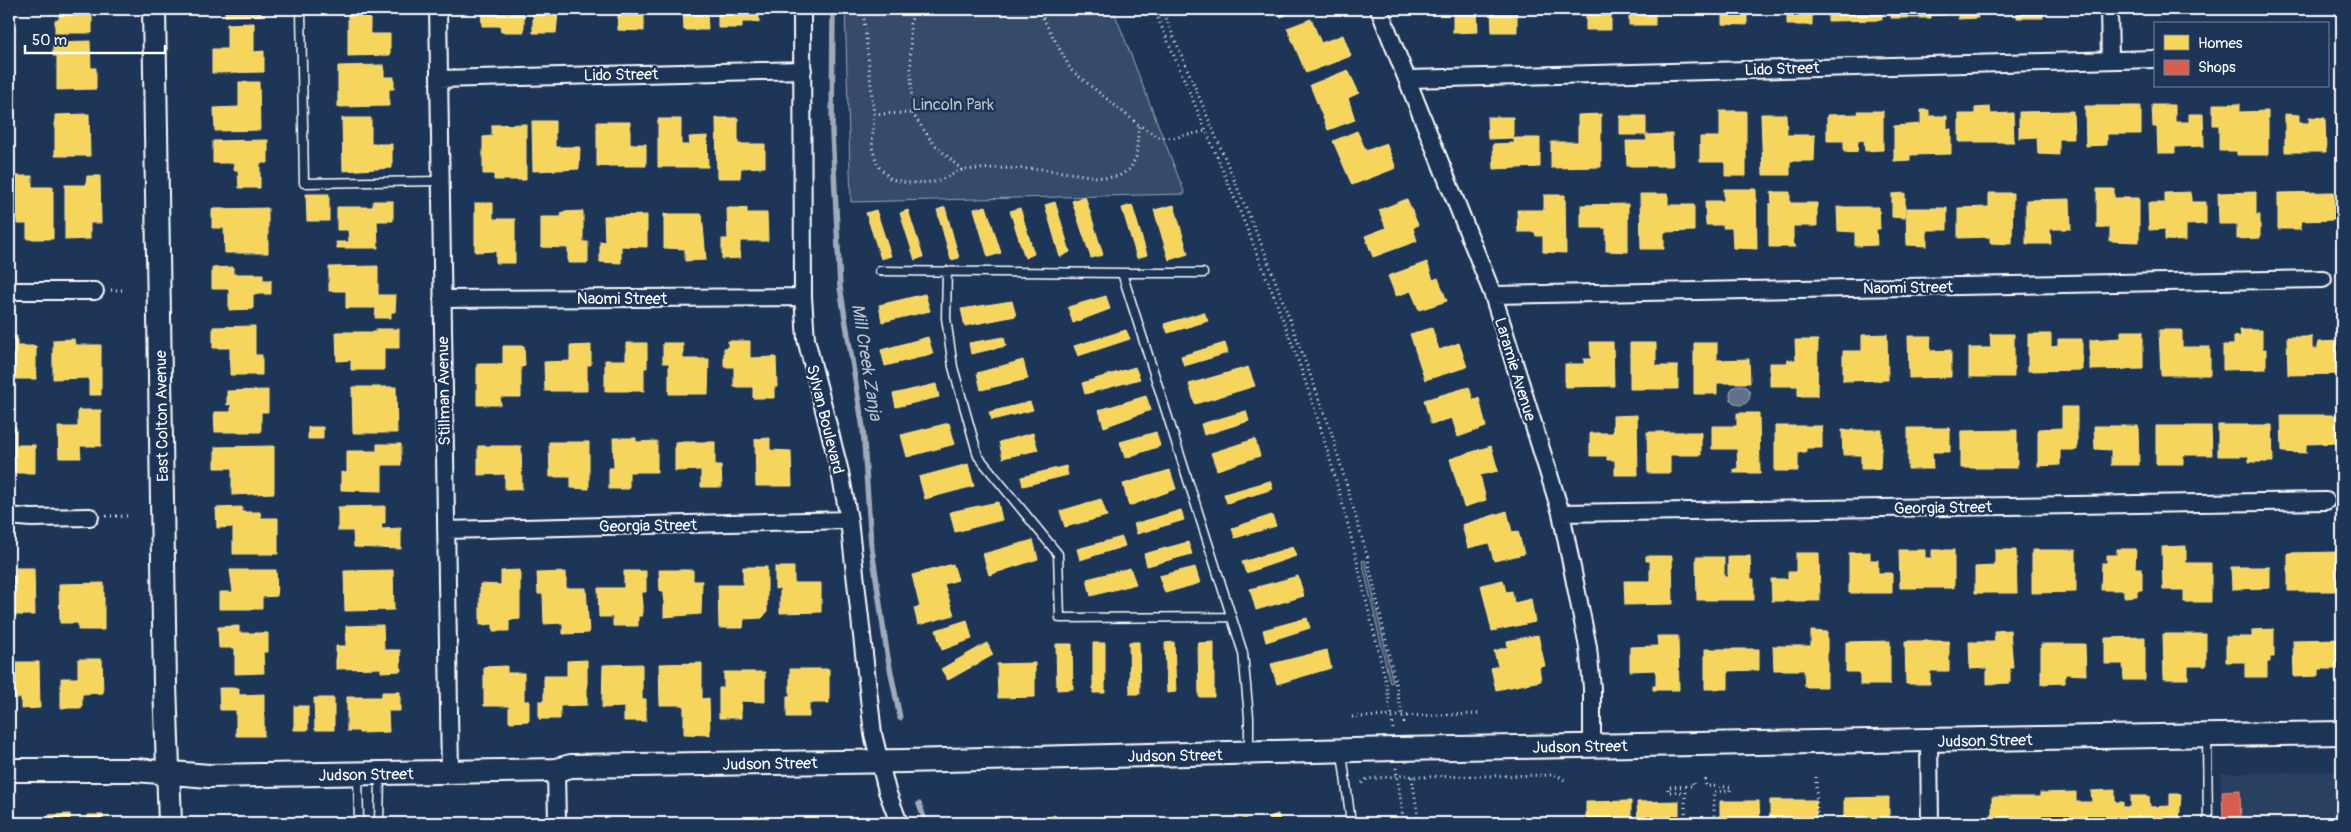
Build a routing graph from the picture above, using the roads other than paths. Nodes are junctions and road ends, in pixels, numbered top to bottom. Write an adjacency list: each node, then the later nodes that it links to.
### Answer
1 (154, 9): 39 (main road, East Colton Avenue)
2 (301, 9): 12 (lane)
3 (438, 9): 11 (street, Stillman Avenue)
4 (802, 9): 9 (street, Sylvan Boulevard)
5 (1379, 9): 10 (street, Laramie Avenue)
6 (2109, 9): 8 (street)
7 (2154, 59): 8 (street, Lido Street)
8 (2110, 60): 10 (street, Lido Street)
9 (803, 70): 11 (street, Lido Street); 21 (street, Sylvan Boulevard)
10 (1408, 78): 20 (street, Laramie Avenue)
11 (439, 79): 12 (street, Stillman Avenue)
12 (441, 181): 22 (street, Stillman Avenue)
13 (880, 271): 14 (lane)
14 (947, 272): 15 (lane); 29 (lane)
15 (1122, 273): 16 (lane); 29 (lane)
16 (1202, 273)
17 (2324, 279): 20 (street, Naomi Street)
18 (9, 291): 19 (street)
19 (95, 291)
20 (1493, 295): 24 (street, Laramie Avenue)
21 (803, 297): 22 (street, Naomi Street); 27 (street, Sylvan Boulevard)
22 (442, 299): 28 (street, Stillman Avenue)
23 (2326, 501): 24 (street, Georgia Street)
24 (1560, 513): 33 (street, Laramie Avenue)
25 (9, 516): 26 (street)
26 (90, 516)
27 (849, 520): 28 (street, Georgia Street); 36 (street, Sylvan Boulevard)
28 (446, 530): 40 (street, Stillman Avenue)
29 (1232, 617): 35 (lane)
30 (2342, 732): 31 (main road, Judson Street)
31 (2207, 735): 32 (main road, Judson Street); 50 (lane)
32 (1929, 741): 33 (main road, Judson Street); 49 (street)
33 (1592, 745): 34 (main road, Judson Street)
34 (1342, 751): 35 (main road, Judson Street); 48 (lane)
35 (1249, 753): 36 (main road, Judson Street)
36 (880, 762): 38 (main road, Judson Street); 47 (street, Sylvan Boulevard)
37 (9, 770): 39 (main road, Judson Street)
38 (556, 770): 40 (main road, Judson Street); 46 (street)
39 (168, 772): 41 (main road, Judson Street); 43 (main road, East Colton Avenue)
40 (450, 773): 42 (main road, Judson Street)
41 (358, 774): 42 (main road, Judson Street); 44 (lane)
42 (380, 774): 45 (lane)
43 (170, 823)
44 (359, 823)
45 (379, 823)
46 (557, 823)
47 (899, 823)
48 (1351, 823)
49 (1930, 823)
50 (2208, 823)

